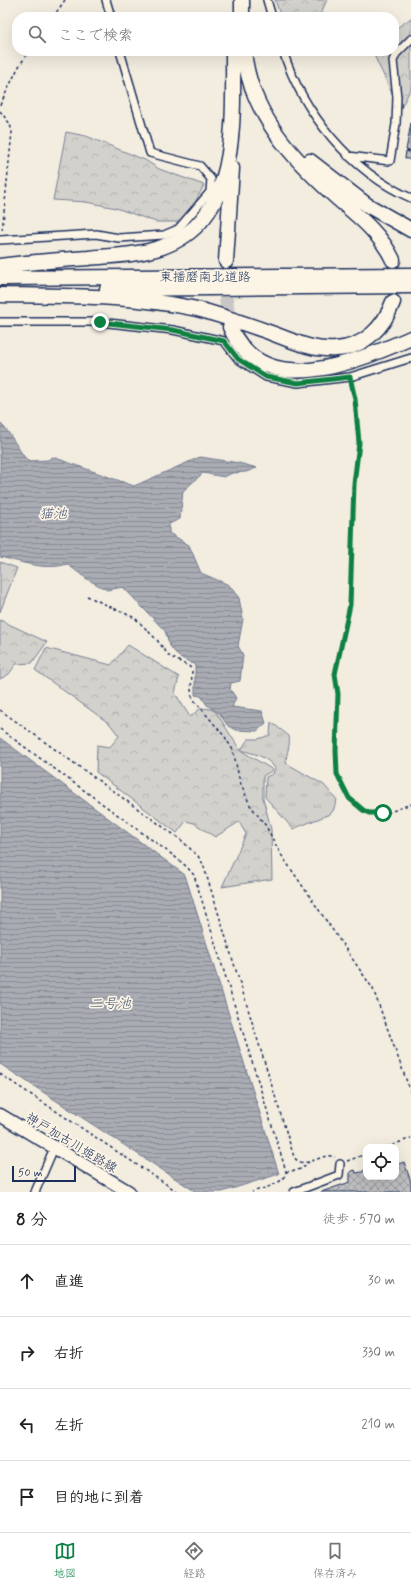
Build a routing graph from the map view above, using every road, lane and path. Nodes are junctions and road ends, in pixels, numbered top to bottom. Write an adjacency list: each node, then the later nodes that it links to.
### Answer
1 (65, 0): 6 (path)
2 (106, 0): 7 (street)
3 (232, 0): 8 (highway)
4 (242, 0): 9 (highway)
5 (267, 0): 10 (street)
6 (57, 12)
7 (110, 12)
8 (233, 12)
9 (242, 12)
10 (271, 12)
11 (411, 39): 12 (street)
12 (399, 51)
13 (26, 56): 19 (path)
14 (121, 56): 26 (street)
15 (233, 56): 21 (highway)
16 (245, 56): 22 (highway)
17 (285, 56): 23 (street)
18 (395, 56): 23 (street)
19 (0, 105)
20 (0, 110): 26 (path)
21 (233, 117): 28 (highway); 29 (highway)
22 (268, 120): 25 (highway); 27 (highway)
23 (348, 156): 24 (street)
24 (411, 198)
25 (411, 230)
26 (0, 243)
27 (393, 260)
28 (226, 261)
29 (0, 266)
30 (411, 275): 31 (highway, 東播磨南北道路)
31 (0, 278)
32 (411, 286): 33 (highway, 東播磨南北道路)
33 (0, 290)
34 (0, 295): 35 (highway)
35 (393, 302)
36 (0, 322): 40 (street)
37 (230, 328): 38 (highway)
38 (411, 338)
39 (411, 358): 40 (street)
40 (350, 377): 44 (path)
41 (87, 596): 46 (path)
42 (0, 710): 52 (path)
43 (0, 729): 54 (path)
44 (411, 804)
45 (0, 1074): 57 (path)
46 (411, 1092)
47 (0, 1115): 50 (main road, 神戸加古川姫路線)
48 (411, 1138): 49 (path)
49 (395, 1144)
50 (54, 1148): 55 (street); 56 (main road, 神戸加古川姫路線)
51 (363, 1155): 53 (path)
52 (309, 1162): 53 (path); 54 (path)
53 (340, 1164): 59 (street)
54 (286, 1172): 58 (path)
55 (35, 1192)
56 (129, 1192)
57 (178, 1192)
58 (252, 1192)
59 (294, 1192)

